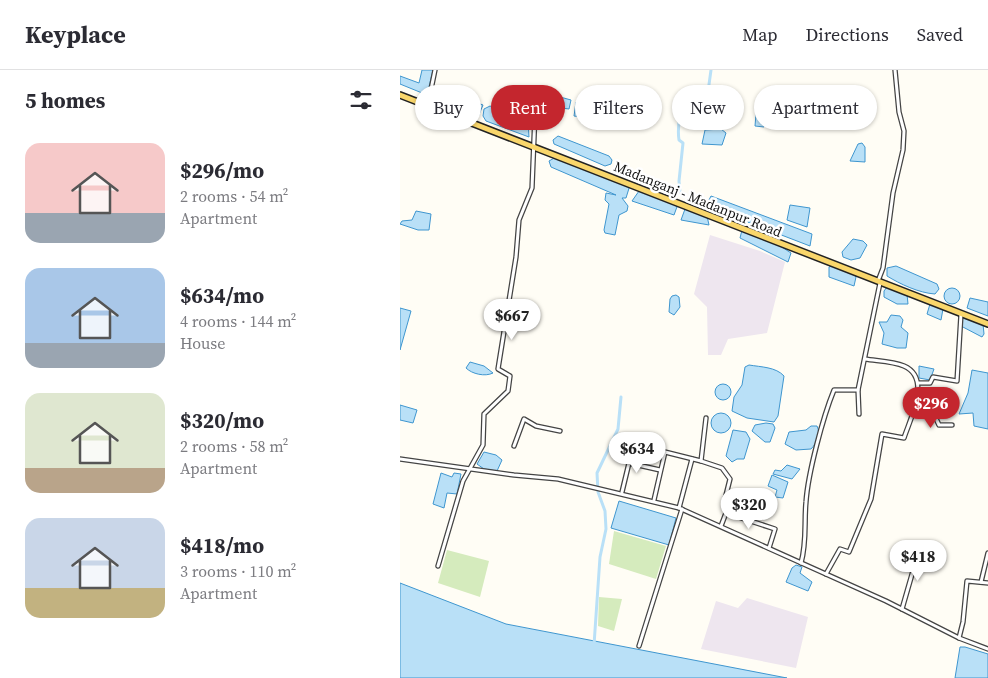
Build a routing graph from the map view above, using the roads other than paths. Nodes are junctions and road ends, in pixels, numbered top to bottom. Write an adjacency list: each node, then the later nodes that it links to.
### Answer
1 (435, 70): 3 (street)
2 (895, 70): 9 (street)
3 (432, 85)
4 (400, 95): 5 (main road, Madanganj - Madanpur Road)
5 (415, 100)
6 (481, 125): 8 (main road, Madanganj - Madanpur Road)
7 (534, 130): 8 (street)
8 (532, 146): 9 (main road, Madanganj - Madanpur Road); 24 (street)
9 (879, 283): 10 (main road, Madanganj - Madanpur Road); 12 (street)
10 (961, 313): 11 (main road, Madanganj - Madanpur Road); 13 (street)
11 (988, 324)
12 (865, 359): 13 (street); 14 (street)
13 (918, 383): 15 (street)
14 (858, 390): 16 (street); 34 (street)
15 (914, 410): 18 (street); 36 (street)
16 (860, 414)
17 (706, 418): 23 (street)
18 (952, 425)
19 (560, 431): 20 (street)
20 (514, 446)
21 (400, 459): 24 (street)
22 (692, 459): 23 (street); 25 (street); 28 (street)
23 (700, 461): 29 (street)
24 (469, 469): 26 (street); 35 (street)
25 (660, 470): 26 (street); 27 (street)
26 (622, 492): 27 (street)
27 (654, 500): 28 (street)
28 (681, 508): 30 (street); 41 (street)
29 (726, 513): 30 (street); 31 (street)
30 (721, 526): 31 (street)
31 (769, 548): 34 (street)
32 (919, 550): 39 (street)
33 (988, 553): 37 (street)
34 (801, 563): 36 (street)
35 (438, 566)
36 (826, 574): 39 (street)
37 (981, 582): 38 (street); 40 (street)
38 (988, 583)
39 (902, 609): 40 (street)
40 (959, 638): 42 (street)
41 (639, 646)
42 (988, 649)

